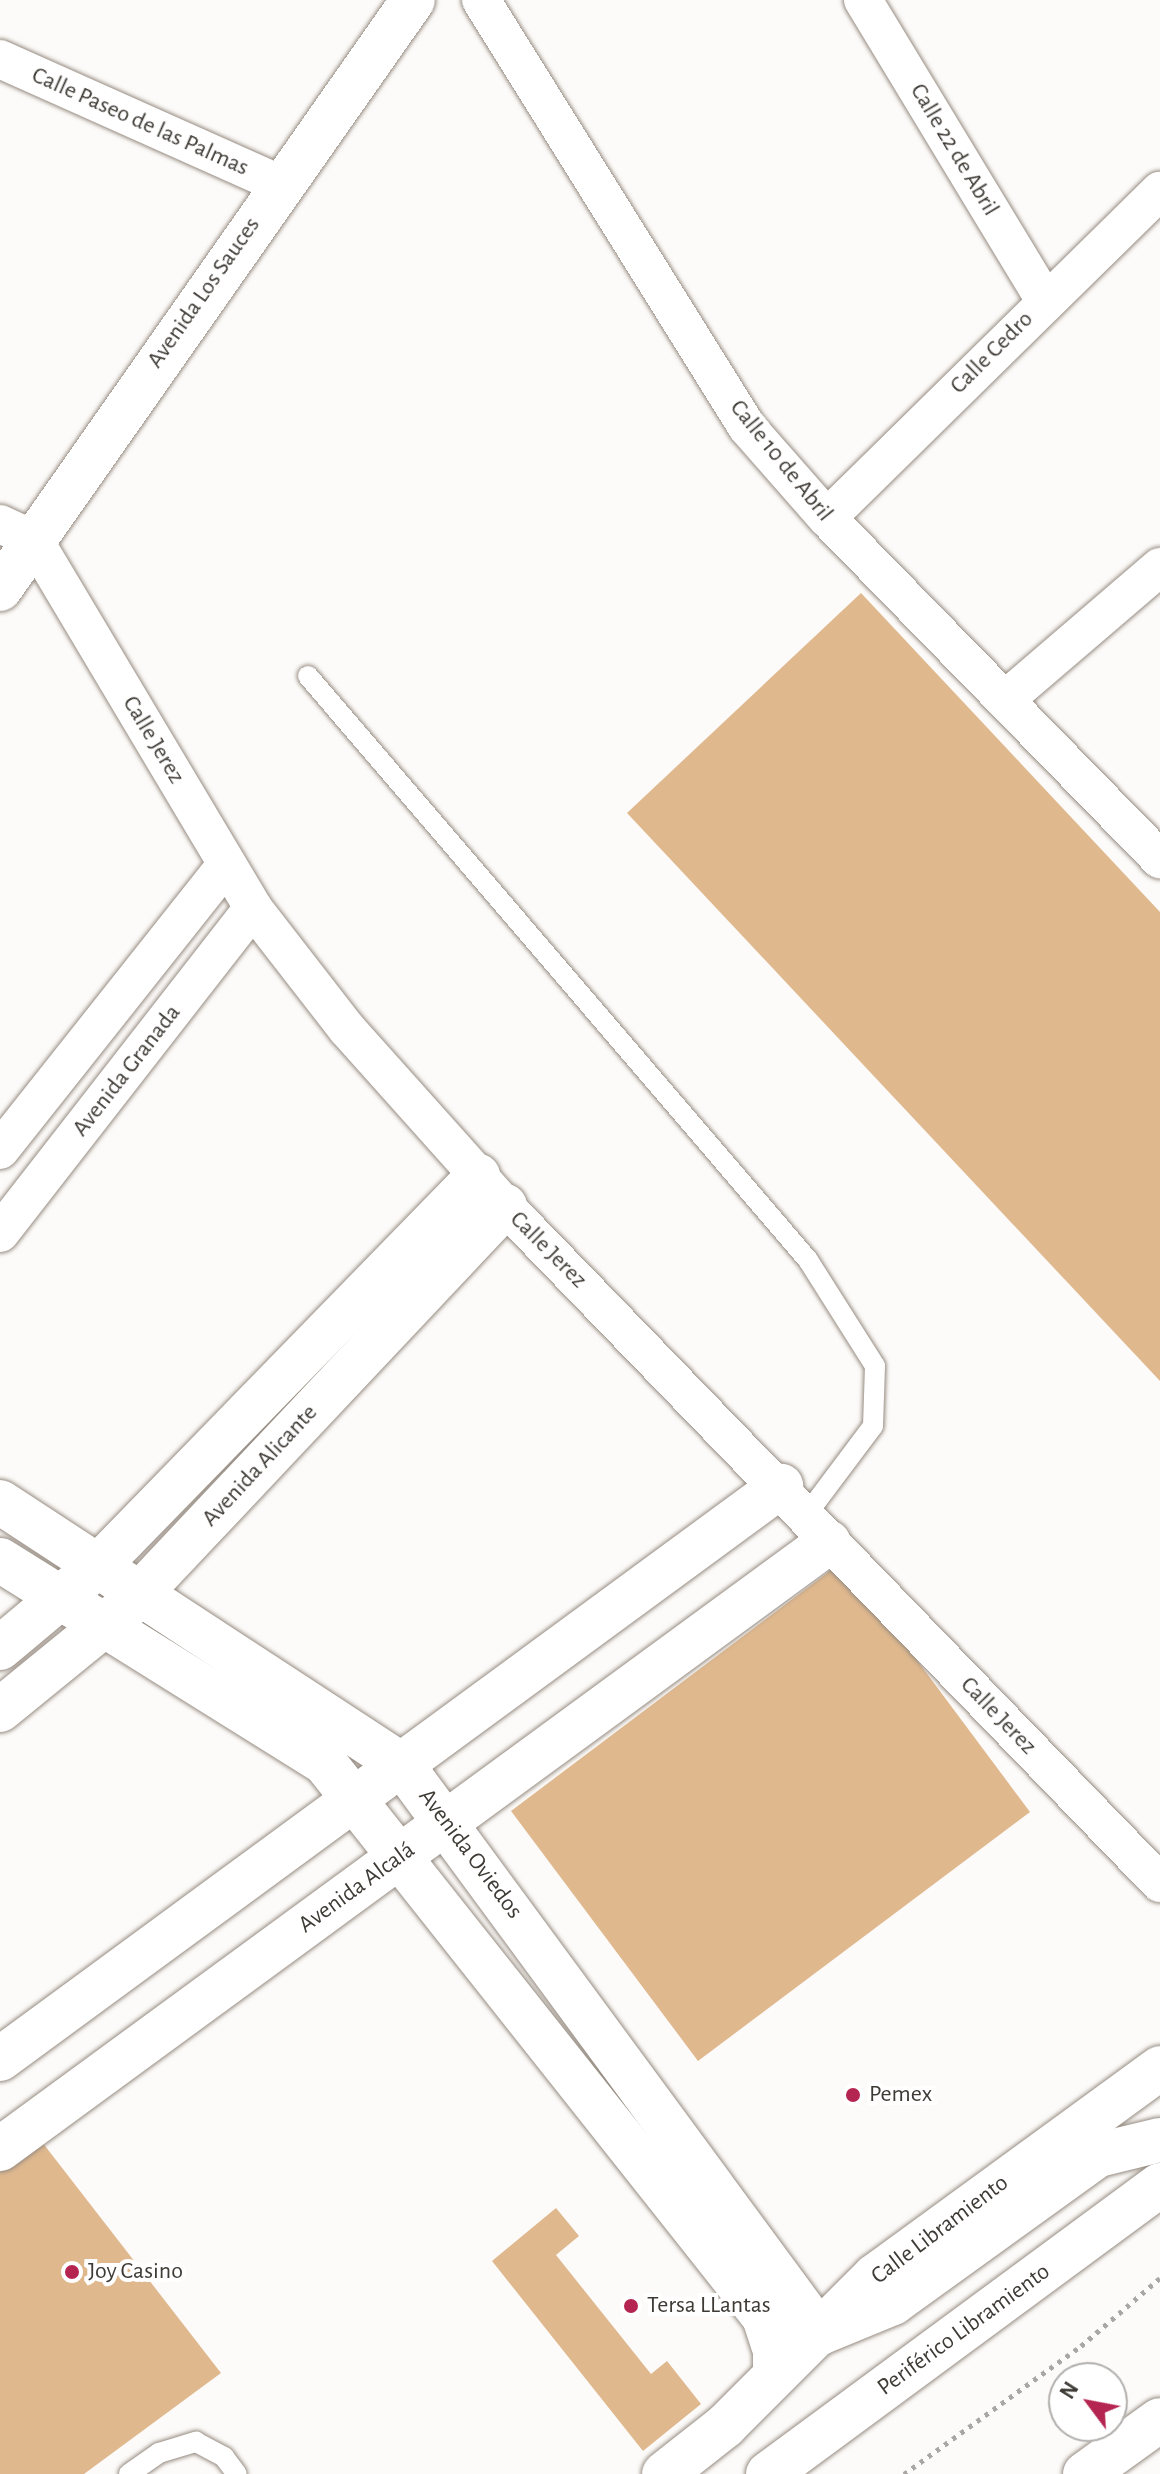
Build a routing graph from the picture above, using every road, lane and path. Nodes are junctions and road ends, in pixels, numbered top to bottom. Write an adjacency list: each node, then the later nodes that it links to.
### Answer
1 (413, 0): 5 (main road, Avenida Los Sauces)
2 (481, 0): 8 (street, Calle 10 de Abril)
3 (863, 0): 7 (street, Calle 22 de Abril)
4 (0, 59): 5 (street, Calle Paseo de las Palmas)
5 (279, 184): 9 (main road, Avenida Los Sauces)
6 (1160, 191): 7 (street, Calle Cedro)
7 (1045, 300): 8 (street, Calle Cedro)
8 (827, 518): 13 (street, Calle 10 de Abril)
9 (17, 532): 11 (main road, Avenida Los Sauces); 15 (street, Calle Jerez)
10 (1160, 567): 13 (street)
11 (0, 589)
12 (308, 676): 21 (lane)
13 (1006, 699): 14 (street, Calle 10 de Abril)
14 (1160, 859)
15 (227, 864): 16 (street, Calle Jerez); 17 (street, Avenida Granada)
16 (253, 908): 18 (street, Calle Jerez); 19 (street, Avenida Granada)
17 (0, 1150)
18 (492, 1191): 21 (street, Calle Jerez); 23 (main road, Avenida Alicante); 24 (main road, Avenida Alicante)
19 (0, 1233)
20 (0, 1502): 23 (main road, Avenida Oviedos)
21 (806, 1514): 29 (main road); 31 (main road, Avenida Alcalá); 33 (street, Calle Jerez)
22 (0, 1560): 25 (main road)
23 (100, 1564): 24 (main road, Avenida Oviedos); 25 (main road, Avenida Alicante)
24 (143, 1591): 26 (main road, Avenida Alicante); 29 (main road, Avenida Oviedos)
25 (62, 1597): 26 (main road); 27 (main road, Avenida Alicante)
26 (105, 1624): 28 (main road, Avenida Alicante); 30 (main road)
27 (0, 1648)
28 (0, 1710)
29 (403, 1766): 30 (main road); 31 (main road, Avenida Oviedos)
30 (358, 1801): 32 (main road); 34 (main road)
31 (448, 1822): 32 (main road, Avenida Alcalá); 40 (main road, Avenida Oviedos)
32 (402, 1855): 37 (main road, Avenida Alcalá); 41 (main road)
33 (1160, 1883)
34 (0, 2059)
35 (1160, 2068): 40 (main road, Calle Libramiento)
36 (1160, 2140): 40 (main road)
37 (0, 2149)
38 (1160, 2185): 46 (main road, Periférico Libramiento)
39 (1160, 2278): 47 (path)
40 (820, 2333): 41 (main road, Calle Libramiento)
41 (775, 2372): 45 (main road, Calle Libramiento)
42 (1160, 2420): 48 (main road)
43 (129, 2474): 44 (lane)
44 (237, 2474)
45 (664, 2474)
46 (768, 2474)
47 (904, 2474)
48 (1085, 2474)

